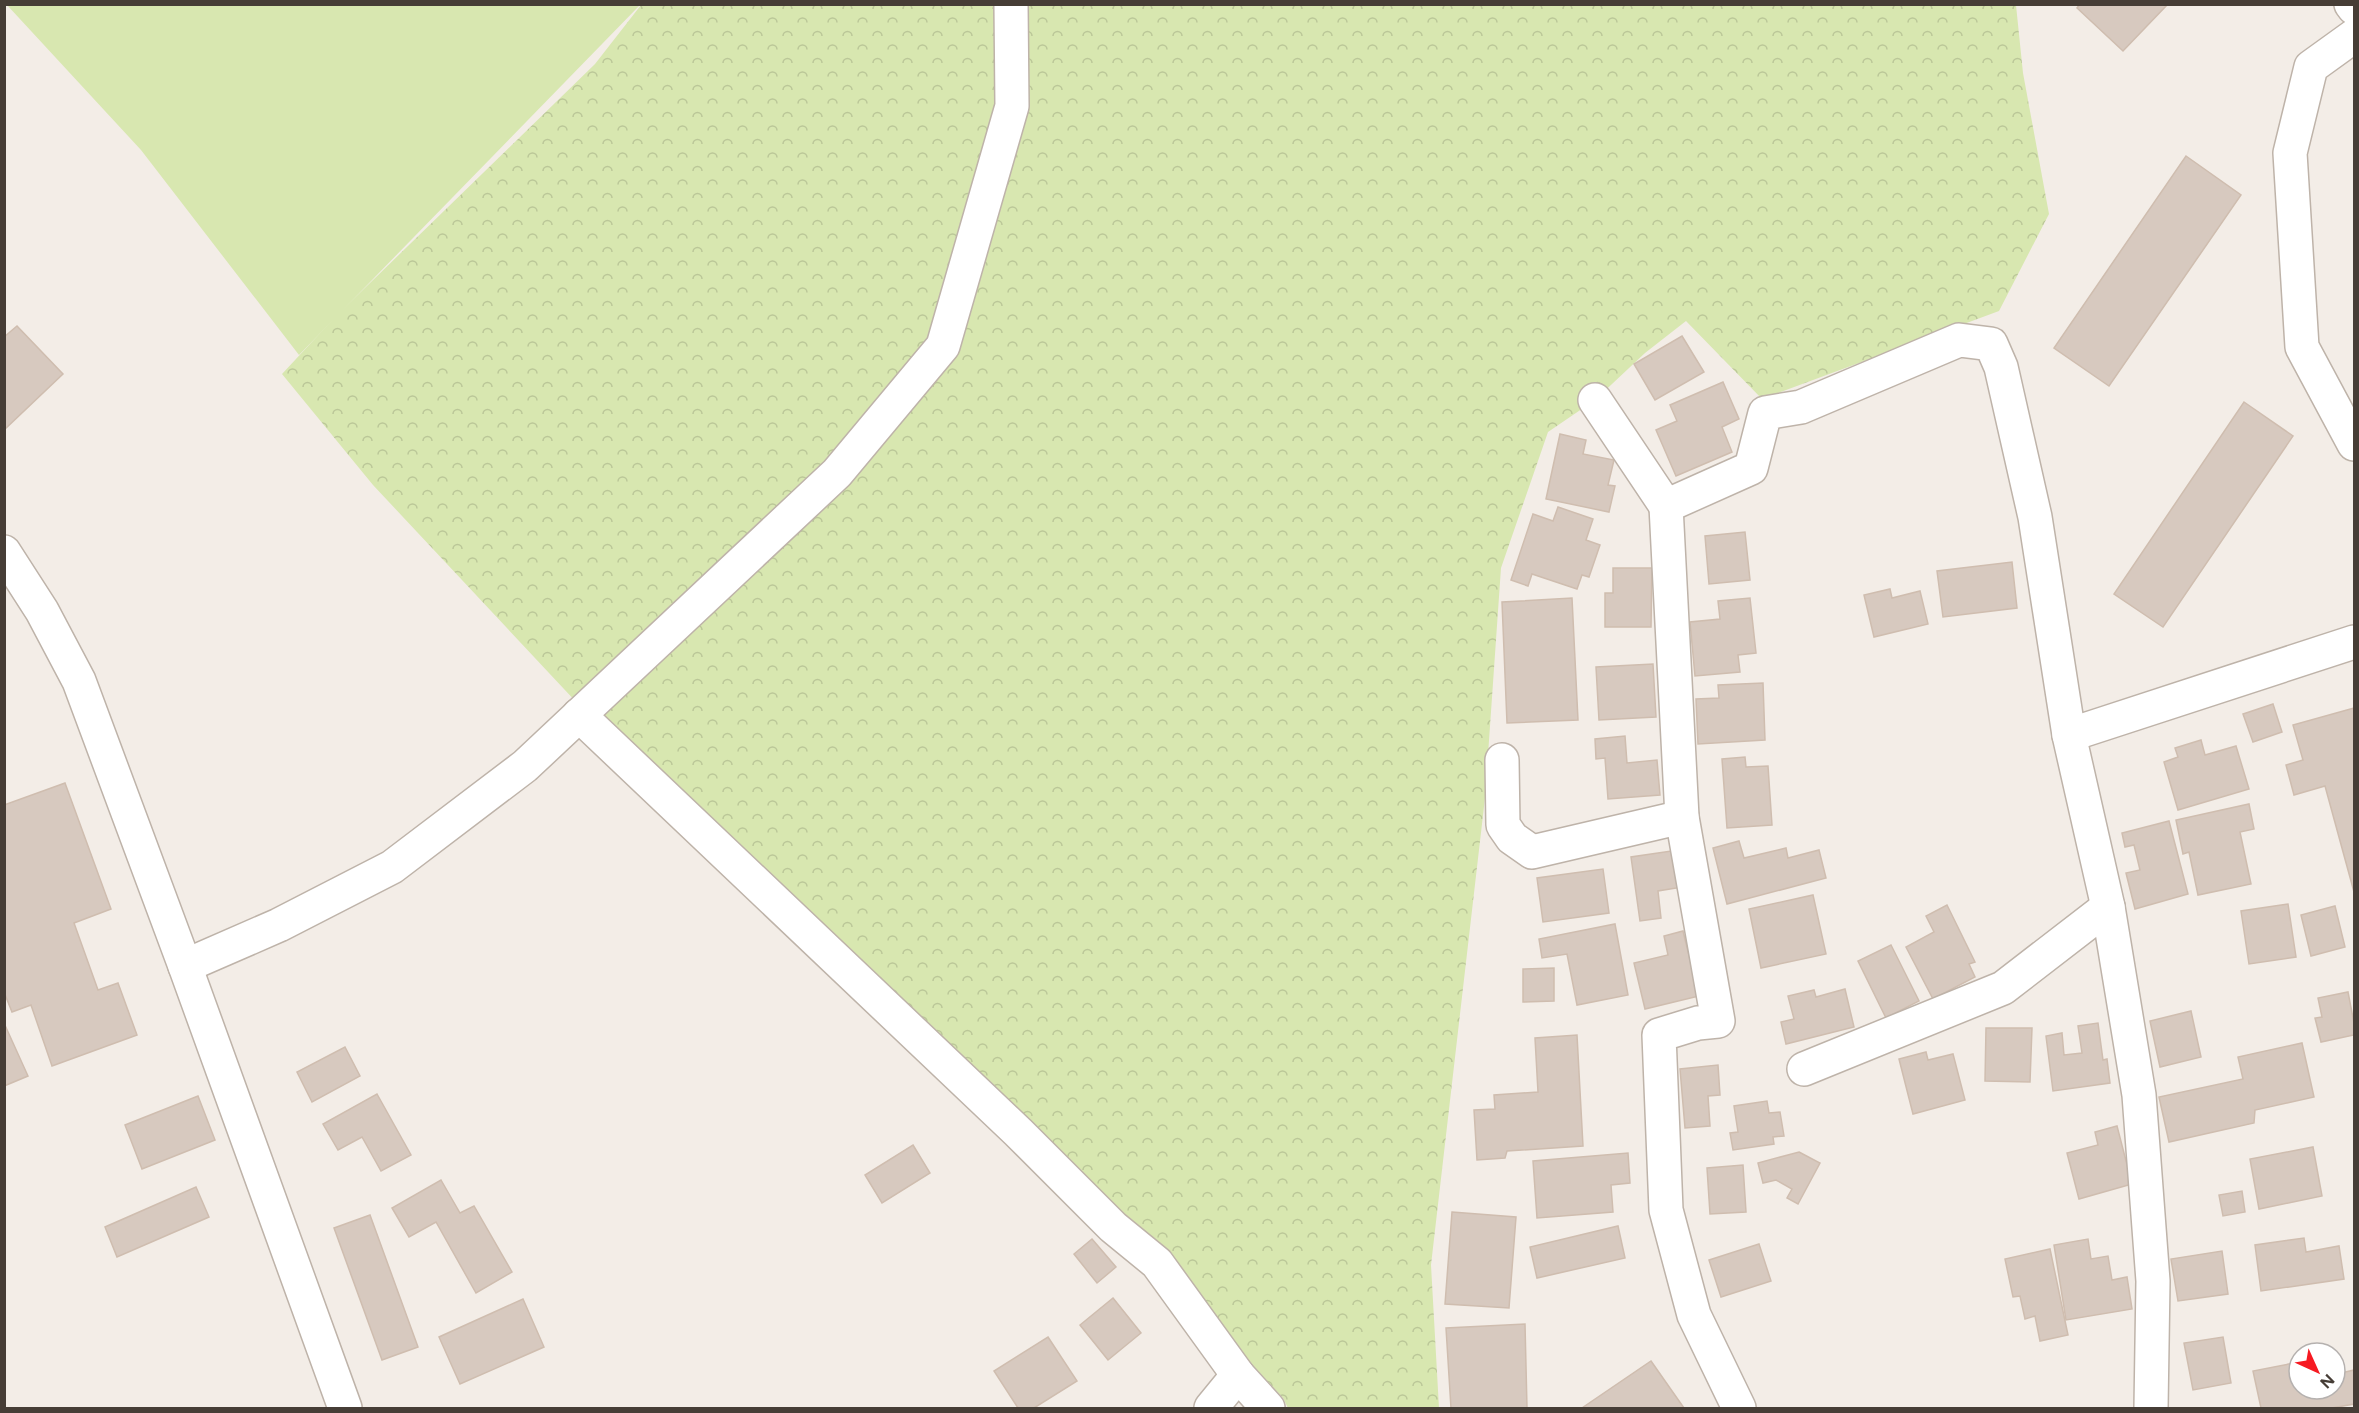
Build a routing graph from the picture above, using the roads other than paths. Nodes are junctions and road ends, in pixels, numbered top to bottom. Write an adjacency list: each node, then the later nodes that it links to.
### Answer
1 (1011, 4): 10 (street)
2 (2351, 4): 3 (street)
3 (2355, 8)
4 (2355, 36): 6 (street)
5 (1595, 400): 7 (street)
6 (2355, 444)
7 (1666, 506): 11 (street); 13 (street)
8 (5, 552): 15 (street)
9 (2355, 642): 11 (street)
10 (579, 715): 15 (street); 17 (street)
11 (2069, 735): 14 (street)
12 (1502, 760): 13 (street)
13 (1682, 817): 21 (street)
14 (2108, 907): 16 (street); 22 (street)
15 (185, 966): 18 (street)
16 (1804, 1069)
17 (1238, 1375): 19 (street); 20 (street)
18 (345, 1408)
19 (1211, 1408)
20 (1268, 1408)
21 (1739, 1408)
22 (2151, 1408)

